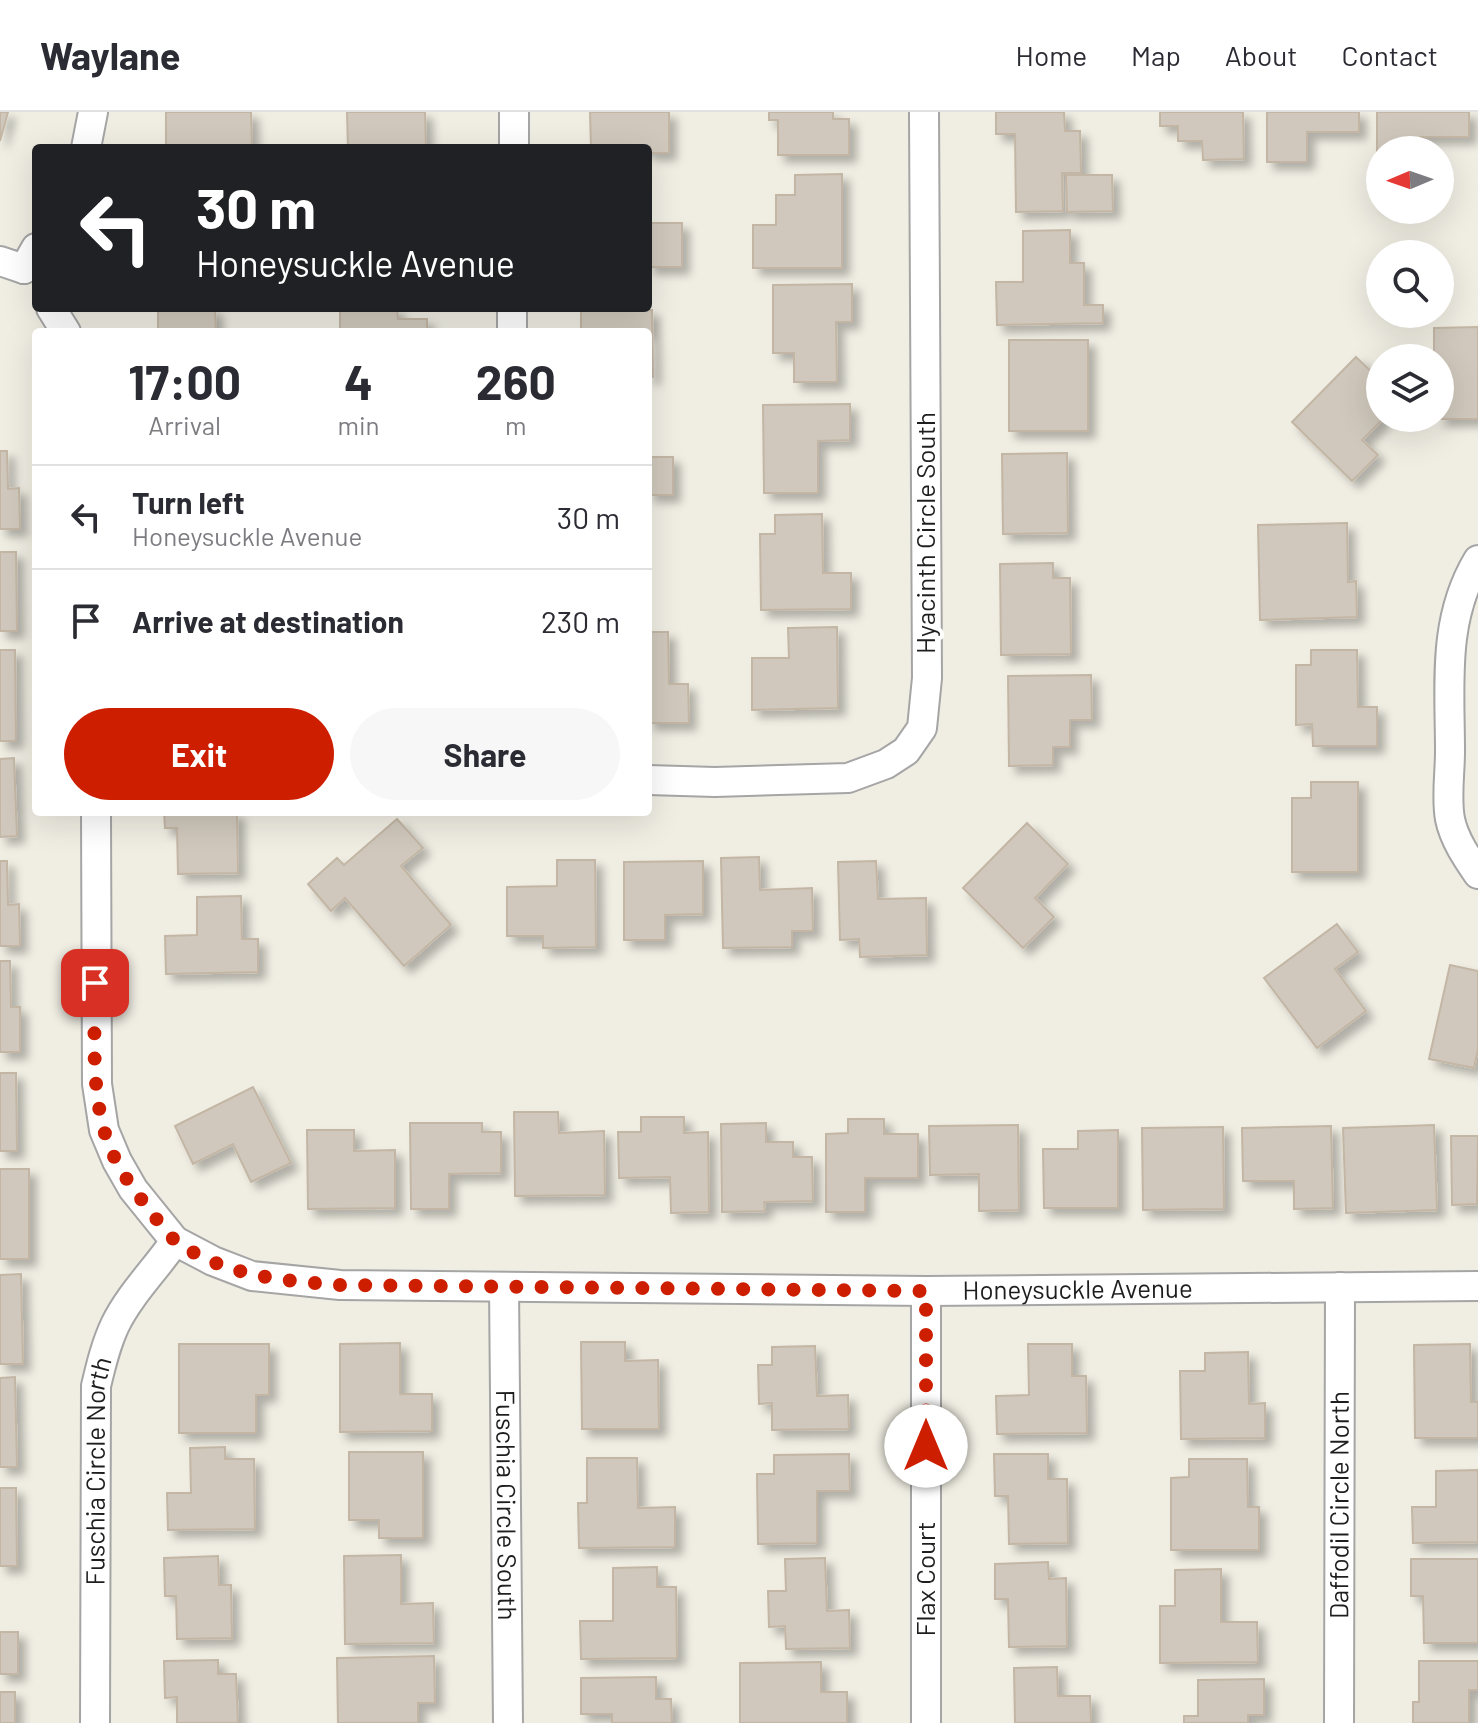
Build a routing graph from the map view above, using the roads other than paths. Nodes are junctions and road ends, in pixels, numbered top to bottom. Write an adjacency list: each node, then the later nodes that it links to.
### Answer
1 (93, 112): 4 (street)
2 (514, 112): 5 (street)
3 (924, 112): 7 (street, Hyacinth Circle South)
4 (87, 144)
5 (514, 144)
6 (1478, 560): 9 (street)
7 (652, 780)
8 (96, 816): 10 (street, Honeysuckle Avenue)
9 (1478, 874)
10 (175, 1241): 12 (street, Honeysuckle Avenue); 15 (street, Fuschia Circle North)
11 (1478, 1286): 13 (street, Honeysuckle Avenue)
12 (504, 1287): 14 (street, Honeysuckle Avenue); 16 (street, Fuschia Circle South)
13 (1340, 1287): 14 (street, Honeysuckle Avenue); 18 (street, Daffodil Circle North)
14 (926, 1291): 17 (street, Flax Court)
15 (95, 1723)
16 (508, 1723)
17 (926, 1723)
18 (1339, 1723)

